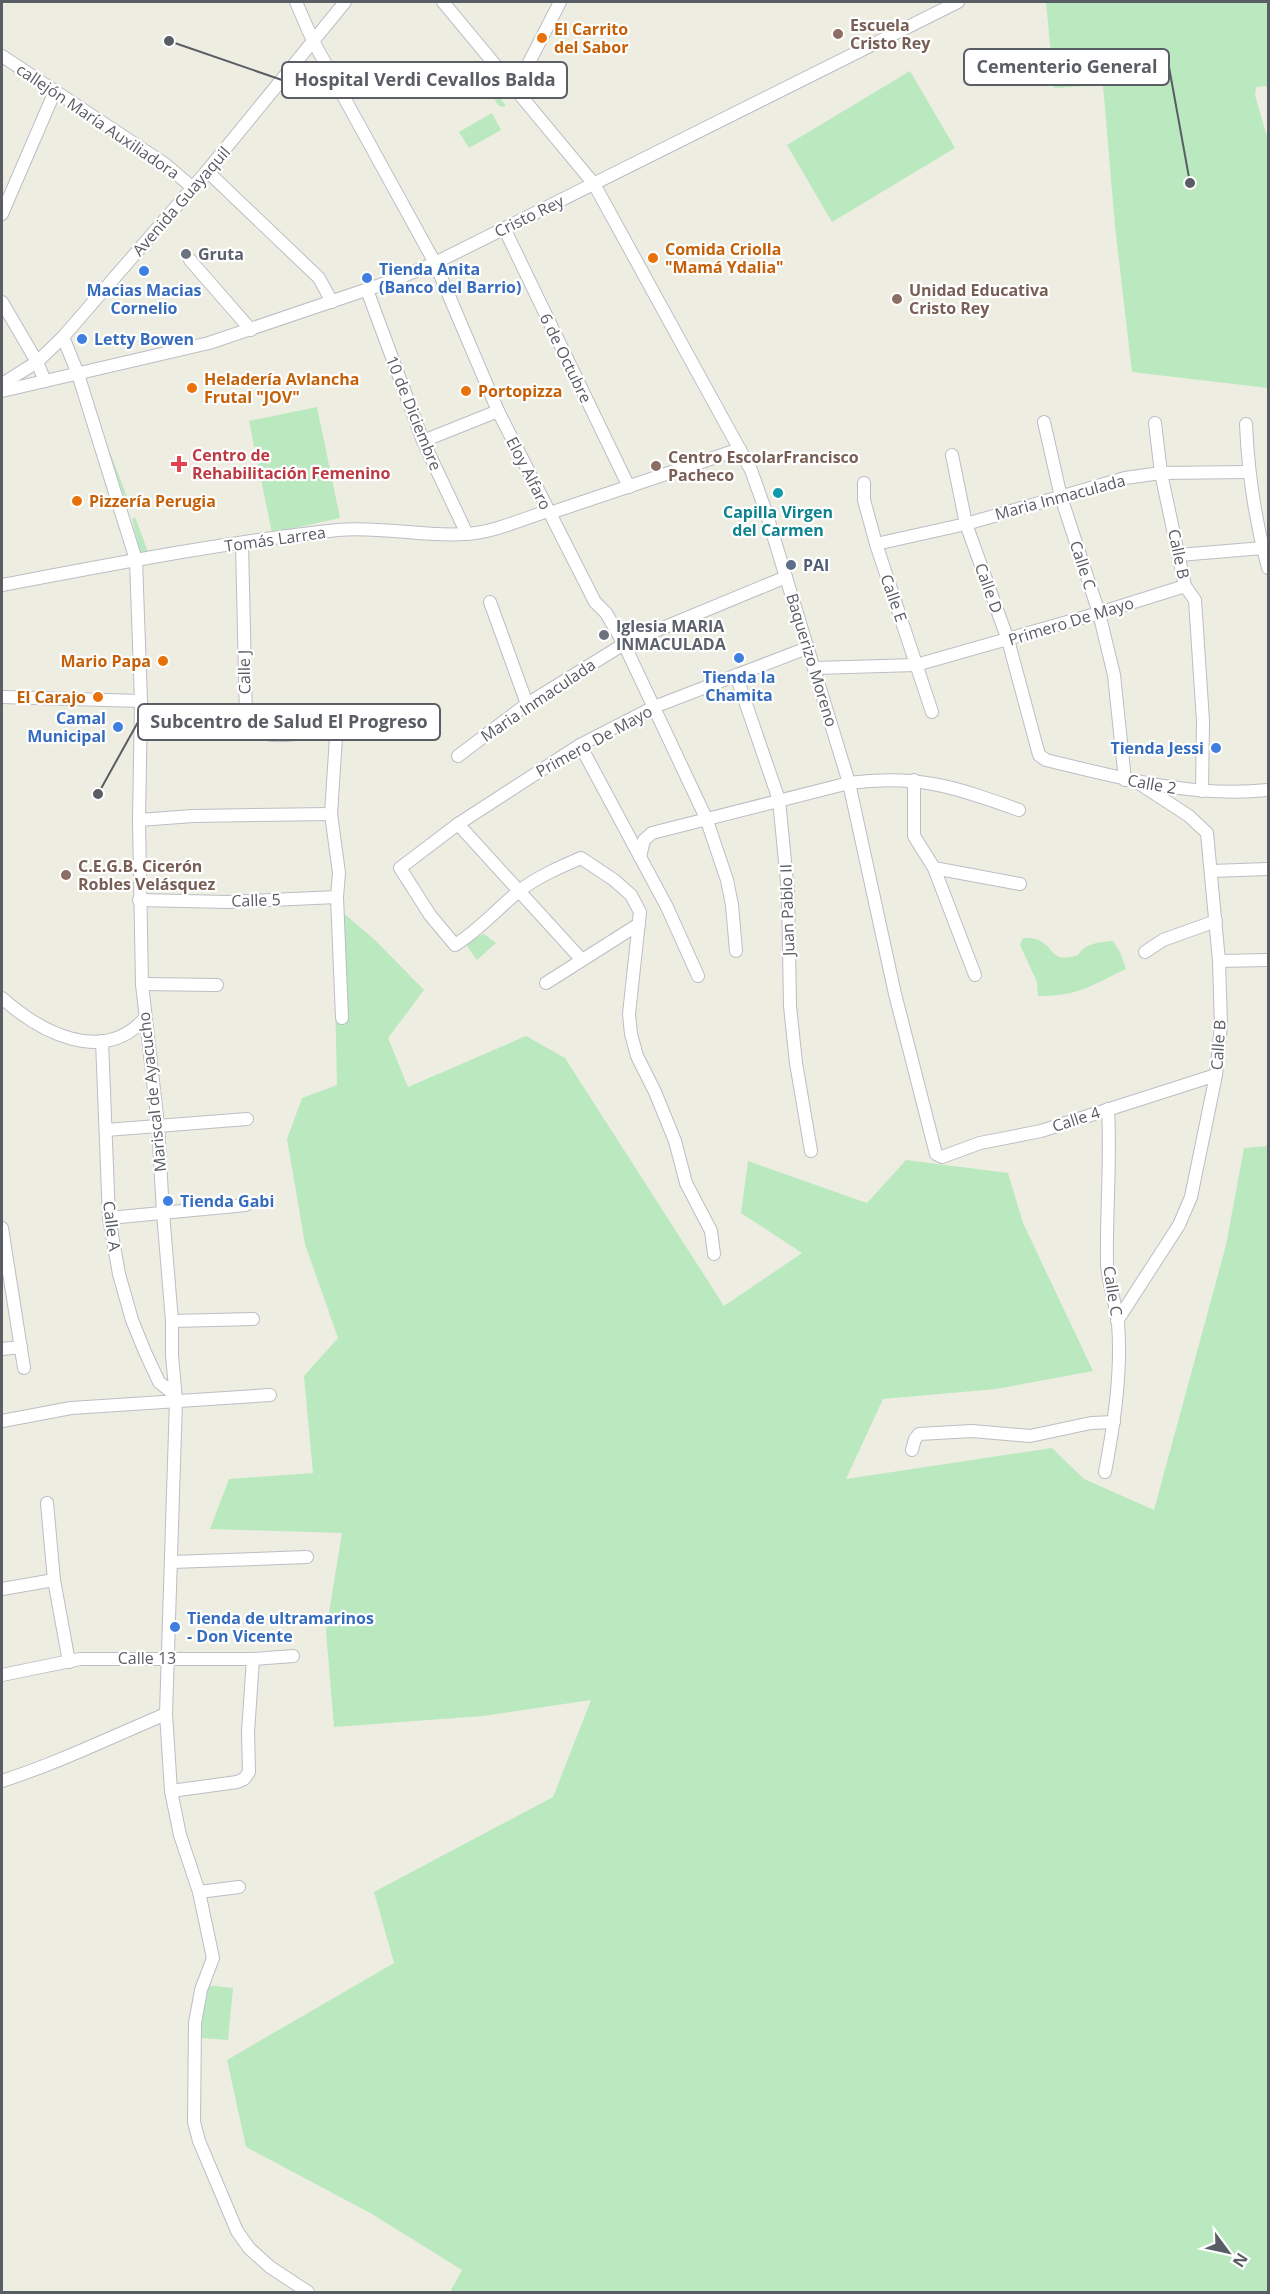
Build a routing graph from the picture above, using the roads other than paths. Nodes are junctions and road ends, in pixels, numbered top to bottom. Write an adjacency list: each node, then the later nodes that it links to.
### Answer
1 (296, 2): 7 (street, Eloy Alfaro)
2 (345, 2): 7 (street, Avenida Guayaquil)
3 (443, 2): 9 (street, Baquerizo Moreno)
4 (560, 2): 9 (street)
5 (958, 2): 6 (street, Cristo Rey)
6 (937, 7): 12 (street, Cristo Rey)
7 (313, 41): 11 (street, Avenida Guayaquil); 17 (street, Eloy Alfaro)
8 (2, 56): 10 (street, callejón María Auxiliadora)
9 (516, 88): 12 (street, Baquerizo Moreno)
10 (55, 91): 13 (street, callejón María Auxiliadora); 14 (street)
11 (207, 171): 13 (street, Avenida Guayaquil); 20 (street)
12 (594, 183): 15 (street, Cristo Rey); 33 (street, Baquerizo Moreno)
13 (193, 188): 22 (street, Avenida Guayaquil)
14 (2, 214)
15 (504, 228): 17 (street, Cristo Rey); 38 (street, 6 de Octubre)
16 (190, 260): 21 (street)
17 (435, 262): 18 (street, Cristo Rey); 28 (street, Eloy Alfaro)
18 (367, 290): 20 (street, Cristo Rey); 32 (street, 10 de Diciembre)
19 (2, 302): 23 (street)
20 (332, 302): 21 (street, Cristo Rey)
21 (251, 330): 24 (street, Cristo Rey)
22 (63, 337): 23 (street, Avenida Guayaquil); 24 (street, Mariscal de Ayacucho)
23 (37, 362): 25 (street); 26 (street, Avenida Guayaquil)
24 (78, 374): 25 (street, Cristo Rey); 47 (street, Mariscal de Ayacucho)
25 (45, 381): 27 (street, Cristo Rey)
26 (2, 384)
27 (2, 391)
28 (498, 411): 32 (street); 40 (street, Eloy Alfaro)
29 (1044, 422): 39 (street, Calle C)
30 (1155, 423): 36 (street, Calle B)
31 (1246, 423): 35 (street)
32 (423, 441): 42 (street, 10 de Diciembre)
33 (741, 450): 38 (street, Tomás Larrea); 49 (street, Baquerizo Moreno)
34 (952, 455): 41 (street, Calle D)
35 (1248, 472): 36 (street, Maria Inmaculada); 45 (street)
36 (1161, 473): 39 (street, Maria Inmaculada); 46 (street, Calle B)
37 (864, 483): 44 (street, Calle E)
38 (629, 487): 40 (street, Tomás Larrea)
39 (1061, 497): 41 (street, Maria Inmaculada); 53 (street, Calle C)
40 (549, 512): 42 (street, Tomás Larrea); 55 (street, Eloy Alfaro)
41 (966, 524): 44 (street, Maria Inmaculada); 54 (street, Calle D)
42 (467, 534): 43 (street, Tomás Larrea)
43 (242, 544): 47 (street, Tomás Larrea); 75 (street, Calle J)
44 (876, 544): 57 (street, Calle E)
45 (1263, 548): 46 (street); 48 (street)
46 (1179, 555): 51 (street, Calle B)
47 (136, 560): 50 (street, Tomás Larrea); 61 (street, Mariscal de Ayacucho)
48 (1269, 568)
49 (786, 577): 55 (street, Maria Inmaculada); 56 (street, Baquerizo Moreno)
50 (2, 585)
51 (1185, 586): 53 (street, Primero De Mayo); 72 (street, Calle B)
52 (490, 602): 62 (street)
53 (1099, 613): 54 (street, Primero De Mayo); 69 (street, Calle C)
54 (1008, 640): 57 (street, Primero De Mayo); 66 (street, Calle D)
55 (624, 644): 62 (street, Maria Inmaculada); 63 (street, Eloy Alfaro)
56 (807, 648): 58 (street, Baquerizo Moreno); 59 (street, Primero De Mayo)
57 (916, 665): 58 (street, Primero De Mayo); 64 (street, Calle E)
58 (815, 668): 70 (street, Baquerizo Moreno)
59 (736, 675): 63 (street, Primero De Mayo); 73 (street, Juan Pablo II)
60 (2, 697): 61 (street)
61 (141, 701): 77 (street, Mariscal de Ayacucho)
62 (527, 704): 67 (street, Maria Inmaculada)
63 (654, 707): 65 (street, Primero De Mayo); 76 (street, Eloy Alfaro)
64 (932, 712)
65 (580, 745): 78 (street, Primero De Mayo); 79 (street)
66 (1039, 755): 69 (street, Calle 2)
67 (458, 756)
68 (914, 780): 70 (street); 74 (street); 80 (street)
69 (1131, 781): 72 (street, Calle 2); 82 (street, Calle B)
70 (849, 783): 73 (street); 109 (street, Baquerizo Moreno)
71 (1269, 790): 72 (street, Calle 2)
72 (1202, 791)
73 (779, 800): 76 (street); 108 (street, Juan Pablo II)
74 (1019, 810)
75 (332, 814): 77 (street); 85 (street)
76 (705, 818): 79 (street); 89 (street, Eloy Alfaro)
77 (139, 820): 86 (street, Mariscal de Ayacucho)
78 (458, 824): 84 (street); 84 (street, Primero De Mayo)
79 (640, 857): 95 (street)
80 (934, 868): 83 (street); 94 (street)
81 (1269, 869): 82 (street)
82 (1211, 871): 87 (street, Calle B)
83 (1020, 884)
84 (520, 891): 88 (street); 91 (street)
85 (337, 897): 86 (street, Calle 5); 101 (street)
86 (139, 900): 97 (street, Mariscal de Ayacucho)
87 (1216, 921): 90 (street); 92 (street, Calle B)
88 (639, 924): 91 (street); 114 (street)
89 (736, 951)
90 (1145, 952)
91 (581, 959): 96 (street)
92 (1219, 960): 93 (street); 103 (street, Calle B)
93 (1269, 960)
94 (975, 975)
95 (698, 976)
96 (546, 983)
97 (142, 984): 98 (street); 100 (street, Mariscal de Ayacucho)
98 (217, 985)
99 (2, 998): 102 (street)
100 (145, 1018): 102 (street); 106 (street, Mariscal de Ayacucho)
101 (342, 1018)
102 (102, 1041): 107 (street, Calle A)
103 (1216, 1075): 104 (street, Calle 4); 117 (street, Calle B)
104 (1108, 1109): 109 (street, Calle 4); 117 (street, Calle C)
105 (248, 1119): 106 (street)
106 (158, 1125): 107 (street); 111 (street, Mariscal de Ayacucho)
107 (106, 1130): 112 (street, Calle A)
108 (811, 1151)
109 (936, 1154)
110 (246, 1205): 111 (street)
111 (163, 1213): 112 (street); 116 (street, Mariscal de Ayacucho)
112 (109, 1218): 122 (street, Calle A)
113 (2, 1228): 118 (street)
114 (714, 1254)
115 (253, 1319): 116 (street)
116 (172, 1321): 122 (street, Mariscal de Ayacucho)
117 (1118, 1321): 124 (street, Calle C)
118 (21, 1347): 119 (street); 120 (street)
119 (2, 1349)
120 (24, 1368)
121 (270, 1395): 122 (street)
122 (175, 1397): 123 (street); 129 (street, Mariscal de Ayacucho)
123 (2, 1421)
124 (1114, 1422): 125 (street); 126 (street, Calle C)
125 (912, 1450)
126 (1106, 1472)
127 (47, 1503): 130 (street)
128 (307, 1557): 129 (street)
129 (172, 1562): 133 (street, Mariscal de Ayacucho)
130 (54, 1580): 131 (street); 135 (street)
131 (2, 1589)
132 (293, 1656): 134 (street, Calle 13)
133 (168, 1658): 134 (street, Calle 13); 135 (street, Calle 13); 137 (street, Mariscal de Ayacucho)
134 (253, 1659): 139 (street)
135 (69, 1662): 136 (street, Calle 13)
136 (2, 1675)
137 (165, 1714): 138 (street); 139 (street, Mariscal de Ayacucho)
138 (2, 1781)
139 (171, 1791): 141 (street, Mariscal de Ayacucho)
140 (239, 1887): 141 (street)
141 (199, 1892): 142 (street, Mariscal de Ayacucho)
142 (308, 2292)

